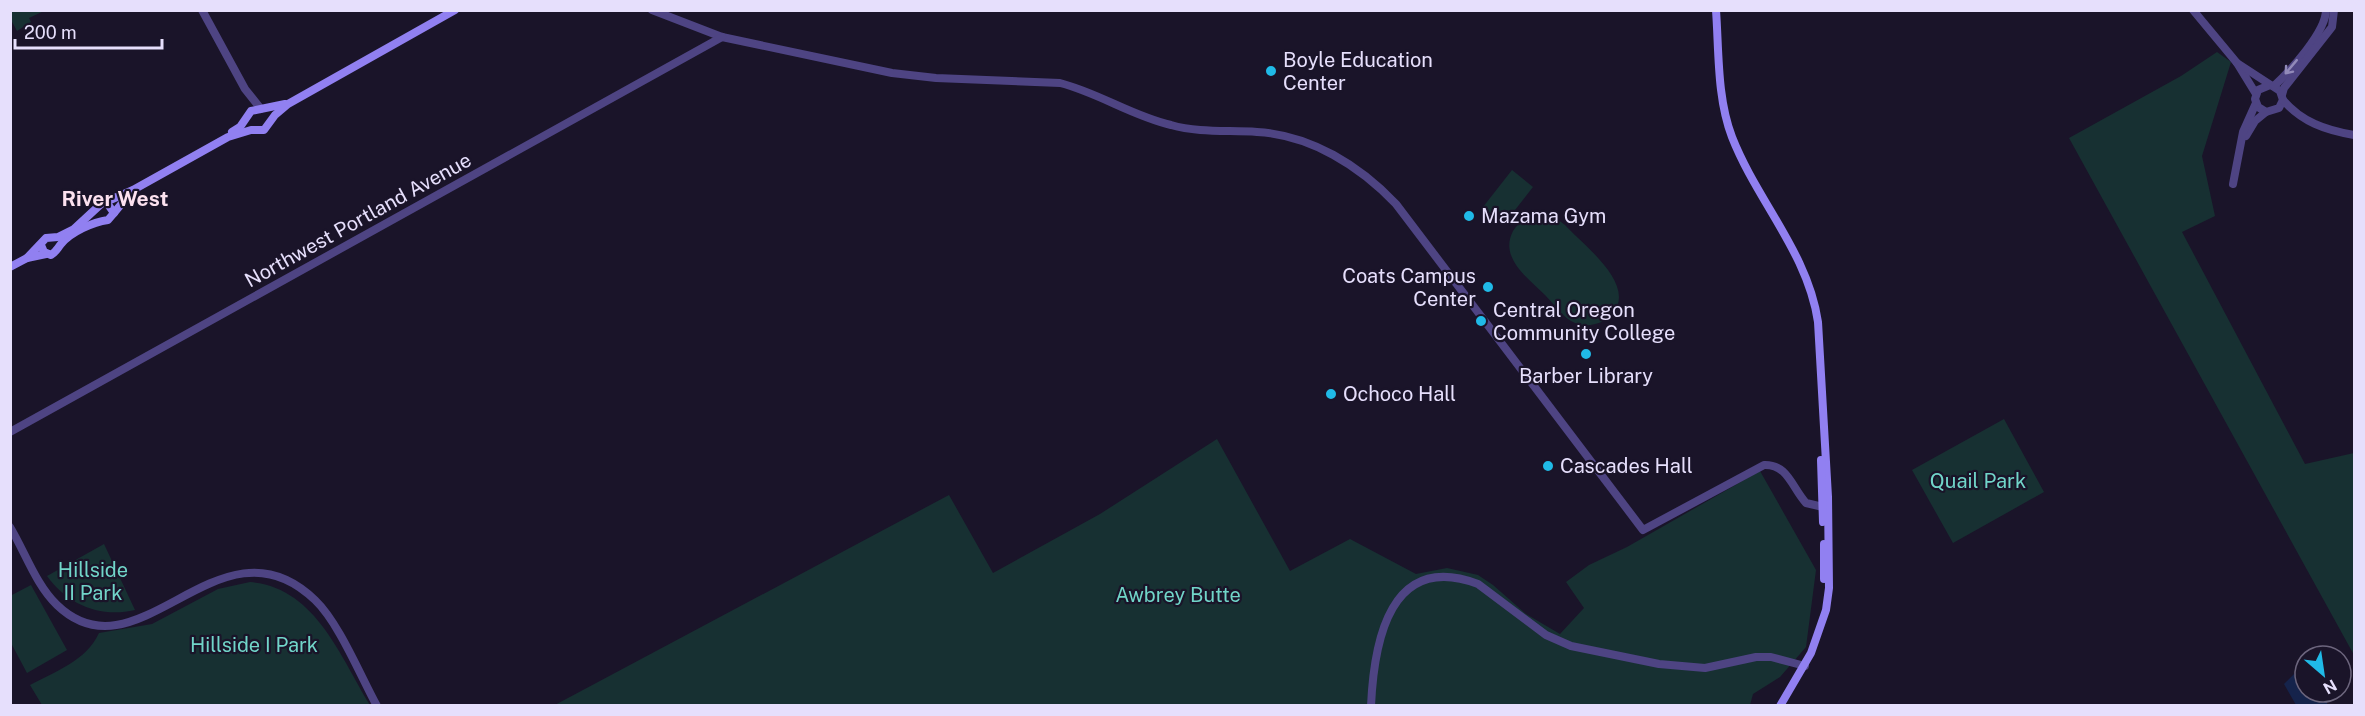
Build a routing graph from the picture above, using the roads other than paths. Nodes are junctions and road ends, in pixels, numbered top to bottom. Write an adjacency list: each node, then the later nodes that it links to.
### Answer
1 (202, 10): 11 (street)
2 (455, 10): 15 (main road)
3 (652, 10): 8 (street)
4 (1716, 10): 34 (main road)
5 (2193, 10): 9 (street)
6 (2326, 10): 10 (street, one-way to 10)
7 (2334, 10): 13 (street)
8 (722, 37): 33 (street, Northwest Portland Avenue); 34 (street)
9 (2237, 63): 10 (street); 12 (street)
10 (2272, 86): 12 (street); 13 (street)
11 (245, 90): 16 (street); 19 (street)
12 (2256, 94): 14 (street)
13 (2282, 97): 17 (street); 18 (street)
14 (2256, 103): 17 (street); 24 (street)
15 (288, 104): 16 (main road); 20 (main road)
16 (262, 110): 19 (main road); 20 (main road)
17 (2269, 112): 18 (street); 24 (street)
18 (2295, 114): 22 (street)
19 (247, 118): 21 (main road); 23 (main road)
20 (269, 122): 21 (main road)
21 (251, 130): 23 (main road)
22 (2355, 135)
23 (228, 137): 26 (main road)
24 (2241, 145): 25 (street)
25 (2233, 184)
26 (133, 190): 27 (main road); 28 (main road)
27 (107, 203): 28 (main road); 29 (main road)
28 (114, 213): 30 (main road)
29 (41, 245): 30 (main road); 31 (main road)
30 (46, 254): 31 (main road)
31 (27, 258): 32 (main road)
32 (10, 267)
33 (10, 432)
34 (1825, 508): 36 (main road)
35 (10, 527): 37 (street)
36 (1805, 666): 38 (street); 39 (main road)
37 (377, 705)
38 (1371, 705)
39 (1780, 705)

